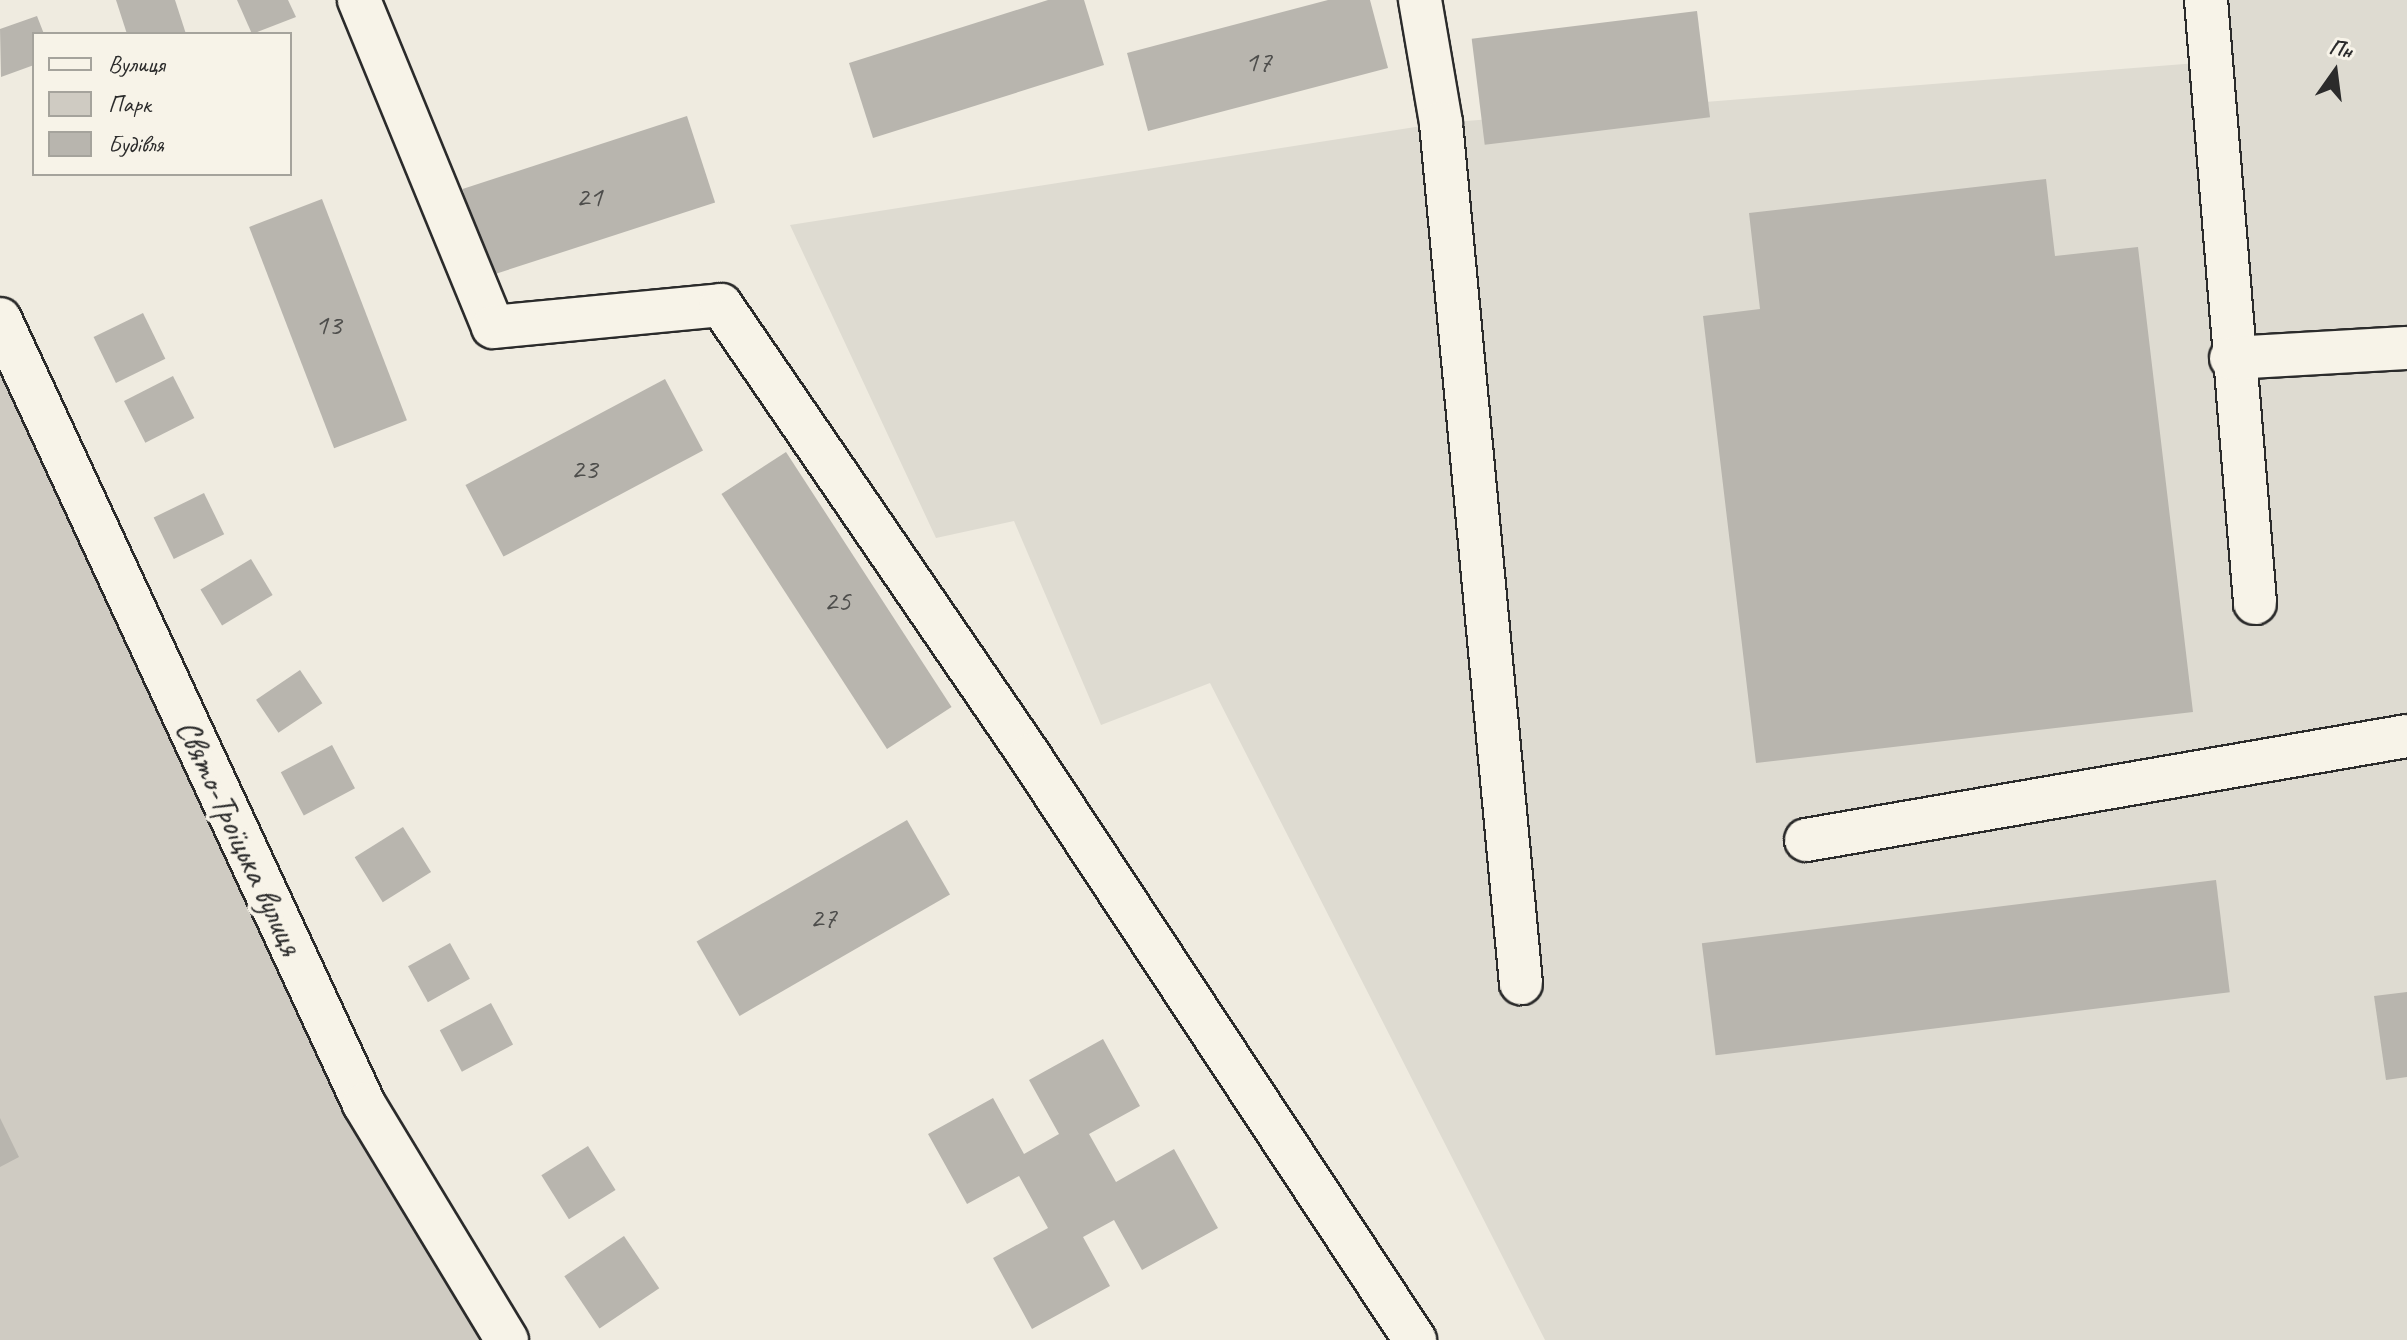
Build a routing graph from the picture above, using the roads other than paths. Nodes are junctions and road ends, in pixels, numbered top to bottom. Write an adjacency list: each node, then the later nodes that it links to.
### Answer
1 (359, 0): 12 (street)
2 (1420, 0): 10 (street)
3 (2206, 0): 6 (street)
4 (0, 319): 11 (street, Свято-Троїцька вулиця)
5 (2407, 348): 6 (street)
6 (2231, 358): 7 (street)
7 (2255, 603)
8 (2407, 736): 9 (street)
9 (1806, 840)
10 (1521, 983)
11 (507, 1340)
12 (1415, 1340)

